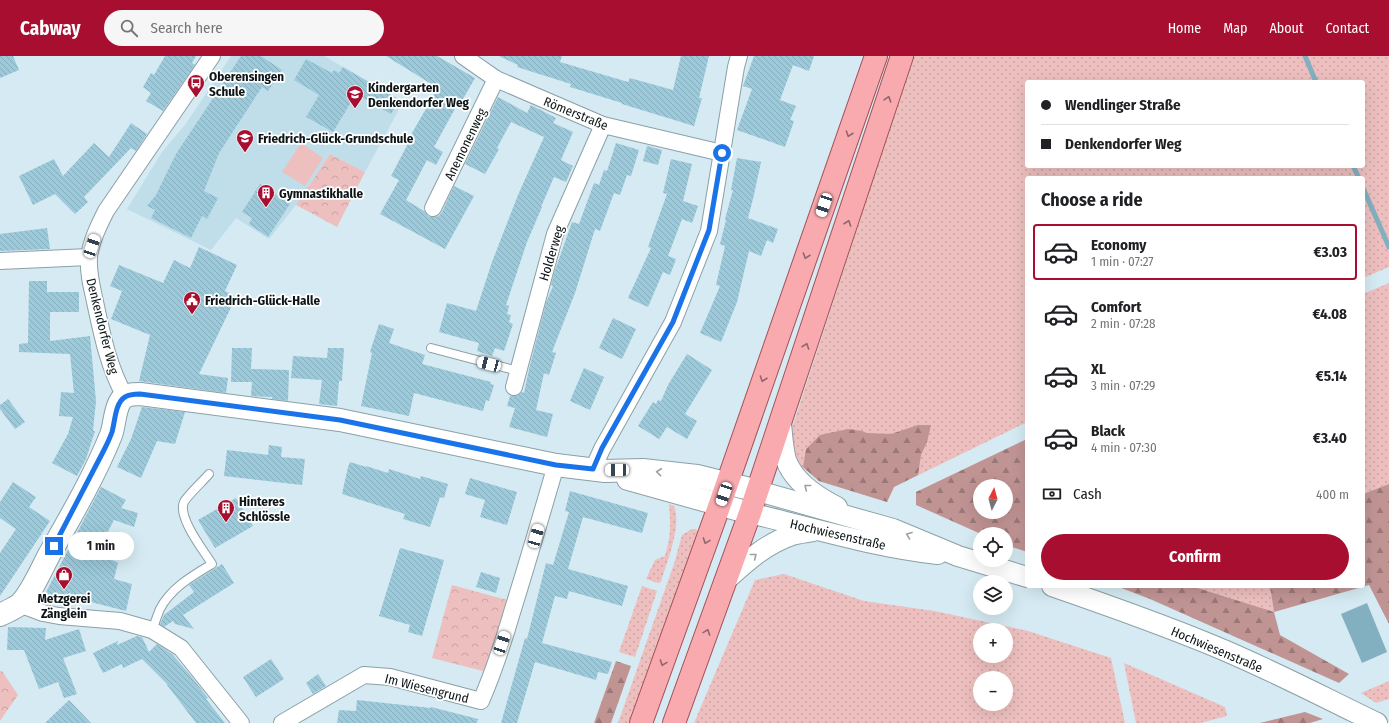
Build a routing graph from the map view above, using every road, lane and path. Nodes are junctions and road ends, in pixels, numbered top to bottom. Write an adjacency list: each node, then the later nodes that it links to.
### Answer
1 (212, 56): 10 (street, Denkendorfer Weg)
2 (463, 56): 6 (street, Römerstraße)
3 (739, 56): 8 (street)
4 (876, 56): 19 (main road, one-way to 19)
5 (902, 56): 15 (main road, one-way to 5)
6 (496, 79): 7 (street, Römerstraße); 9 (street, Anemonenweg)
7 (603, 125): 8 (street, Römerstraße); 13 (street, Holderweg)
8 (722, 153): 17 (street)
9 (433, 208)
10 (89, 257): 11 (street); 14 (street, Denkendorfer Weg)
11 (3, 263)
12 (431, 348): 13 (lane)
13 (516, 379)
14 (125, 396): 16 (main road); 29 (main road)
15 (780, 423): 20 (main road); 23 (street, one-way to 15)
16 (556, 465): 17 (main road); 33 (street, Im Wiesengrund)
17 (599, 470): 19 (main road, one-way to 17); 21 (main road, Hochwiesenstraße)
18 (209, 474): 31 (lane)
19 (727, 483): 20 (main road); 21 (main road)
20 (758, 492): 22 (main road); 23 (street, Hochwiesenstraße)
21 (720, 504): 22 (main road, Hochwiesenstraße); 34 (main road, one-way to 34)
22 (750, 513): 24 (street, Hochwiesenstraße); 27 (main road)
23 (864, 520): 25 (street, Hochwiesenstraße, one-way to 23)
24 (816, 530): 25 (street, Hochwiesenstraße); 27 (street, one-way to 24)
25 (958, 556): 26 (street, Hochwiesenstraße)
26 (1025, 576)
27 (725, 581): 35 (main road, one-way to 27)
28 (1058, 588): 36 (street, Hochwiesenstraße)
29 (19, 604): 30 (main road); 31 (street)
30 (0, 615)
31 (152, 630): 32 (street)
32 (241, 723)
33 (282, 723)
34 (641, 723)
35 (674, 723)
36 (1377, 723)

